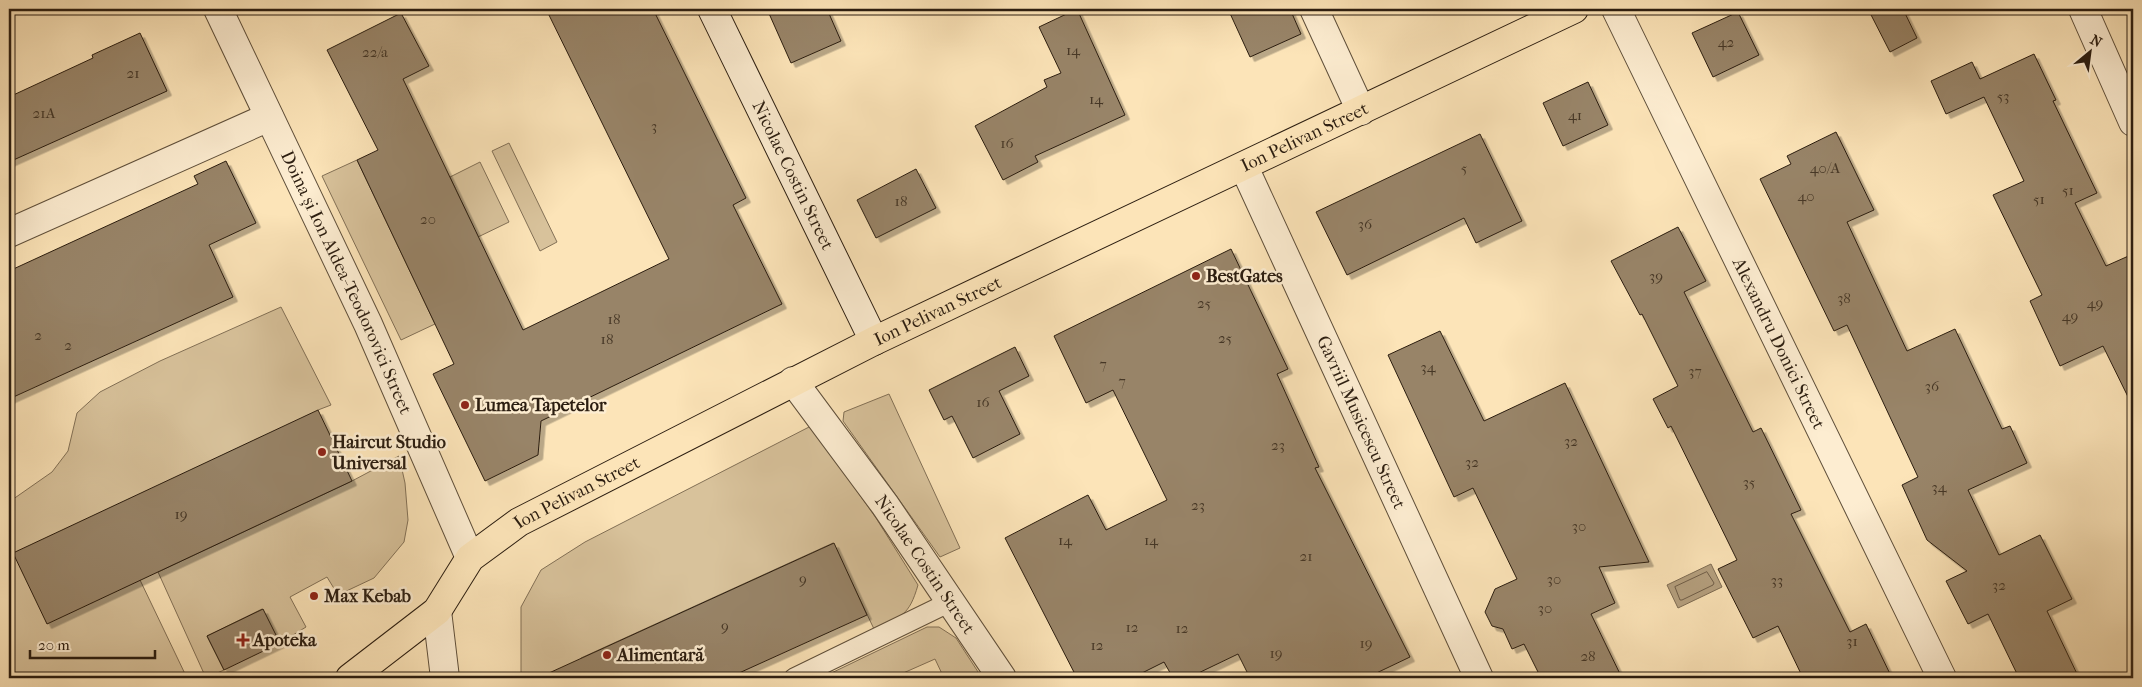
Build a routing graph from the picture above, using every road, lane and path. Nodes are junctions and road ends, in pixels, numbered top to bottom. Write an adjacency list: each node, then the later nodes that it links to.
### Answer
1 (218, 9): 8 (street, Doina și Ion Aldea-Teodorovici Street)
2 (712, 9): 12 (street, Nicolae Costin Street)
3 (1314, 9): 7 (street)
4 (1574, 9): 7 (main road, Ion Pelivan Street)
5 (1616, 9): 22 (street, Alexandru Donici Street)
6 (2083, 9): 9 (street)
7 (1361, 111): 10 (main road, Ion Pelivan Street)
8 (269, 117): 11 (street); 14 (street, Doina și Ion Aldea-Teodorovici Street)
9 (2133, 122)
10 (1244, 167): 12 (main road, Ion Pelivan Street); 21 (street, Gavriil Musicescu Street)
11 (9, 233)
12 (874, 341): 13 (main road, Ion Pelivan Street)
13 (793, 381): 14 (main road, Ion Pelivan Street); 15 (street, Nicolae Costin Street)
14 (470, 558): 16 (main road, Ion Pelivan Street)
15 (950, 602): 19 (lane); 20 (street, Nicolae Costin Street)
16 (437, 611): 17 (main road, Ion Pelivan Street); 18 (street)
17 (350, 678)
18 (445, 678)
19 (794, 678)
20 (1002, 678)
21 (1479, 678)
22 (1942, 678)

